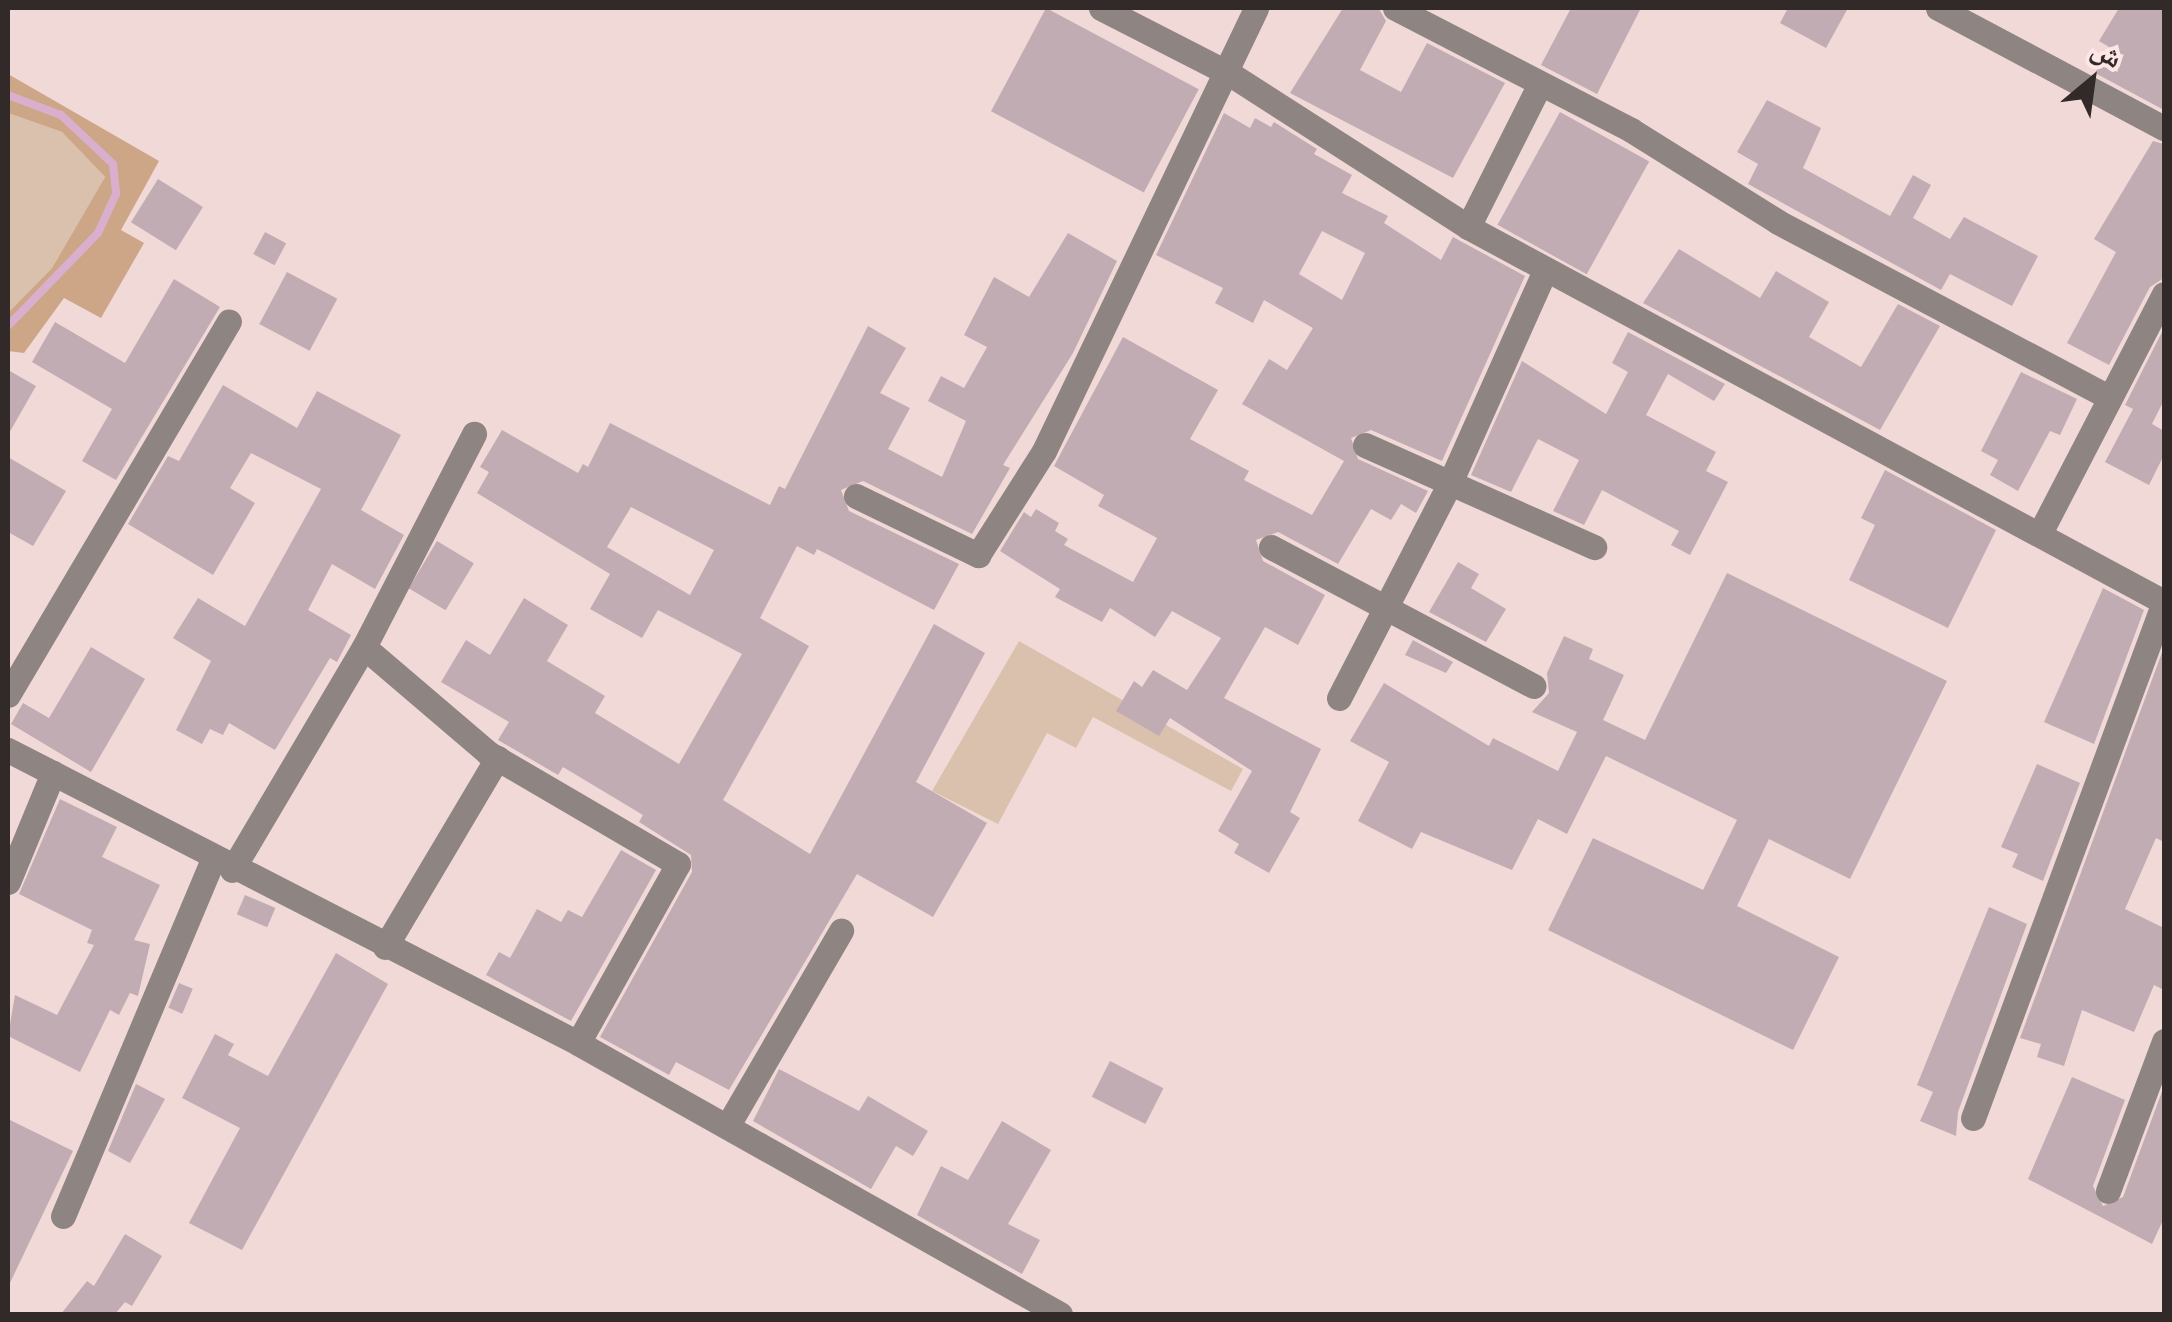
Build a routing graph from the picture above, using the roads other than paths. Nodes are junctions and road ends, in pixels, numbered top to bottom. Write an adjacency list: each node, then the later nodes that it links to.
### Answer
1 (1101, 8): 5 (street)
2 (1256, 8): 5 (street)
3 (1395, 8): 6 (street)
4 (1938, 8): 7 (street)
5 (1230, 74): 8 (street); 16 (street)
6 (1540, 84): 8 (street); 12 (street)
7 (2164, 128)
8 (1468, 227): 9 (street)
9 (1545, 270): 15 (street); 17 (street)
10 (2164, 294): 12 (street)
11 (230, 322): 24 (street)
12 (2108, 397): 17 (street)
13 (474, 434): 22 (street)
14 (1364, 445): 15 (street)
15 (1449, 486): 18 (street); 21 (street)
16 (856, 496)
17 (2040, 533): 20 (street)
18 (1594, 547)
19 (1271, 548): 21 (street)
20 (2164, 602): 35 (street)
21 (1386, 609): 23 (street); 25 (street)
22 (364, 647): 27 (street); 29 (street)
23 (1534, 686)
24 (8, 695)
25 (1339, 698)
26 (8, 750): 28 (street)
27 (497, 758): 32 (street); 34 (street)
28 (53, 773): 29 (street); 30 (street)
29 (222, 864): 32 (street); 38 (street)
30 (8, 882)
31 (841, 931): 36 (street)
32 (385, 948): 34 (street)
33 (2164, 1040): 37 (street)
34 (578, 1044): 36 (street)
35 (1973, 1118)
36 (728, 1125): 39 (street)
37 (2108, 1191)
38 (63, 1216)
39 (1060, 1314)

